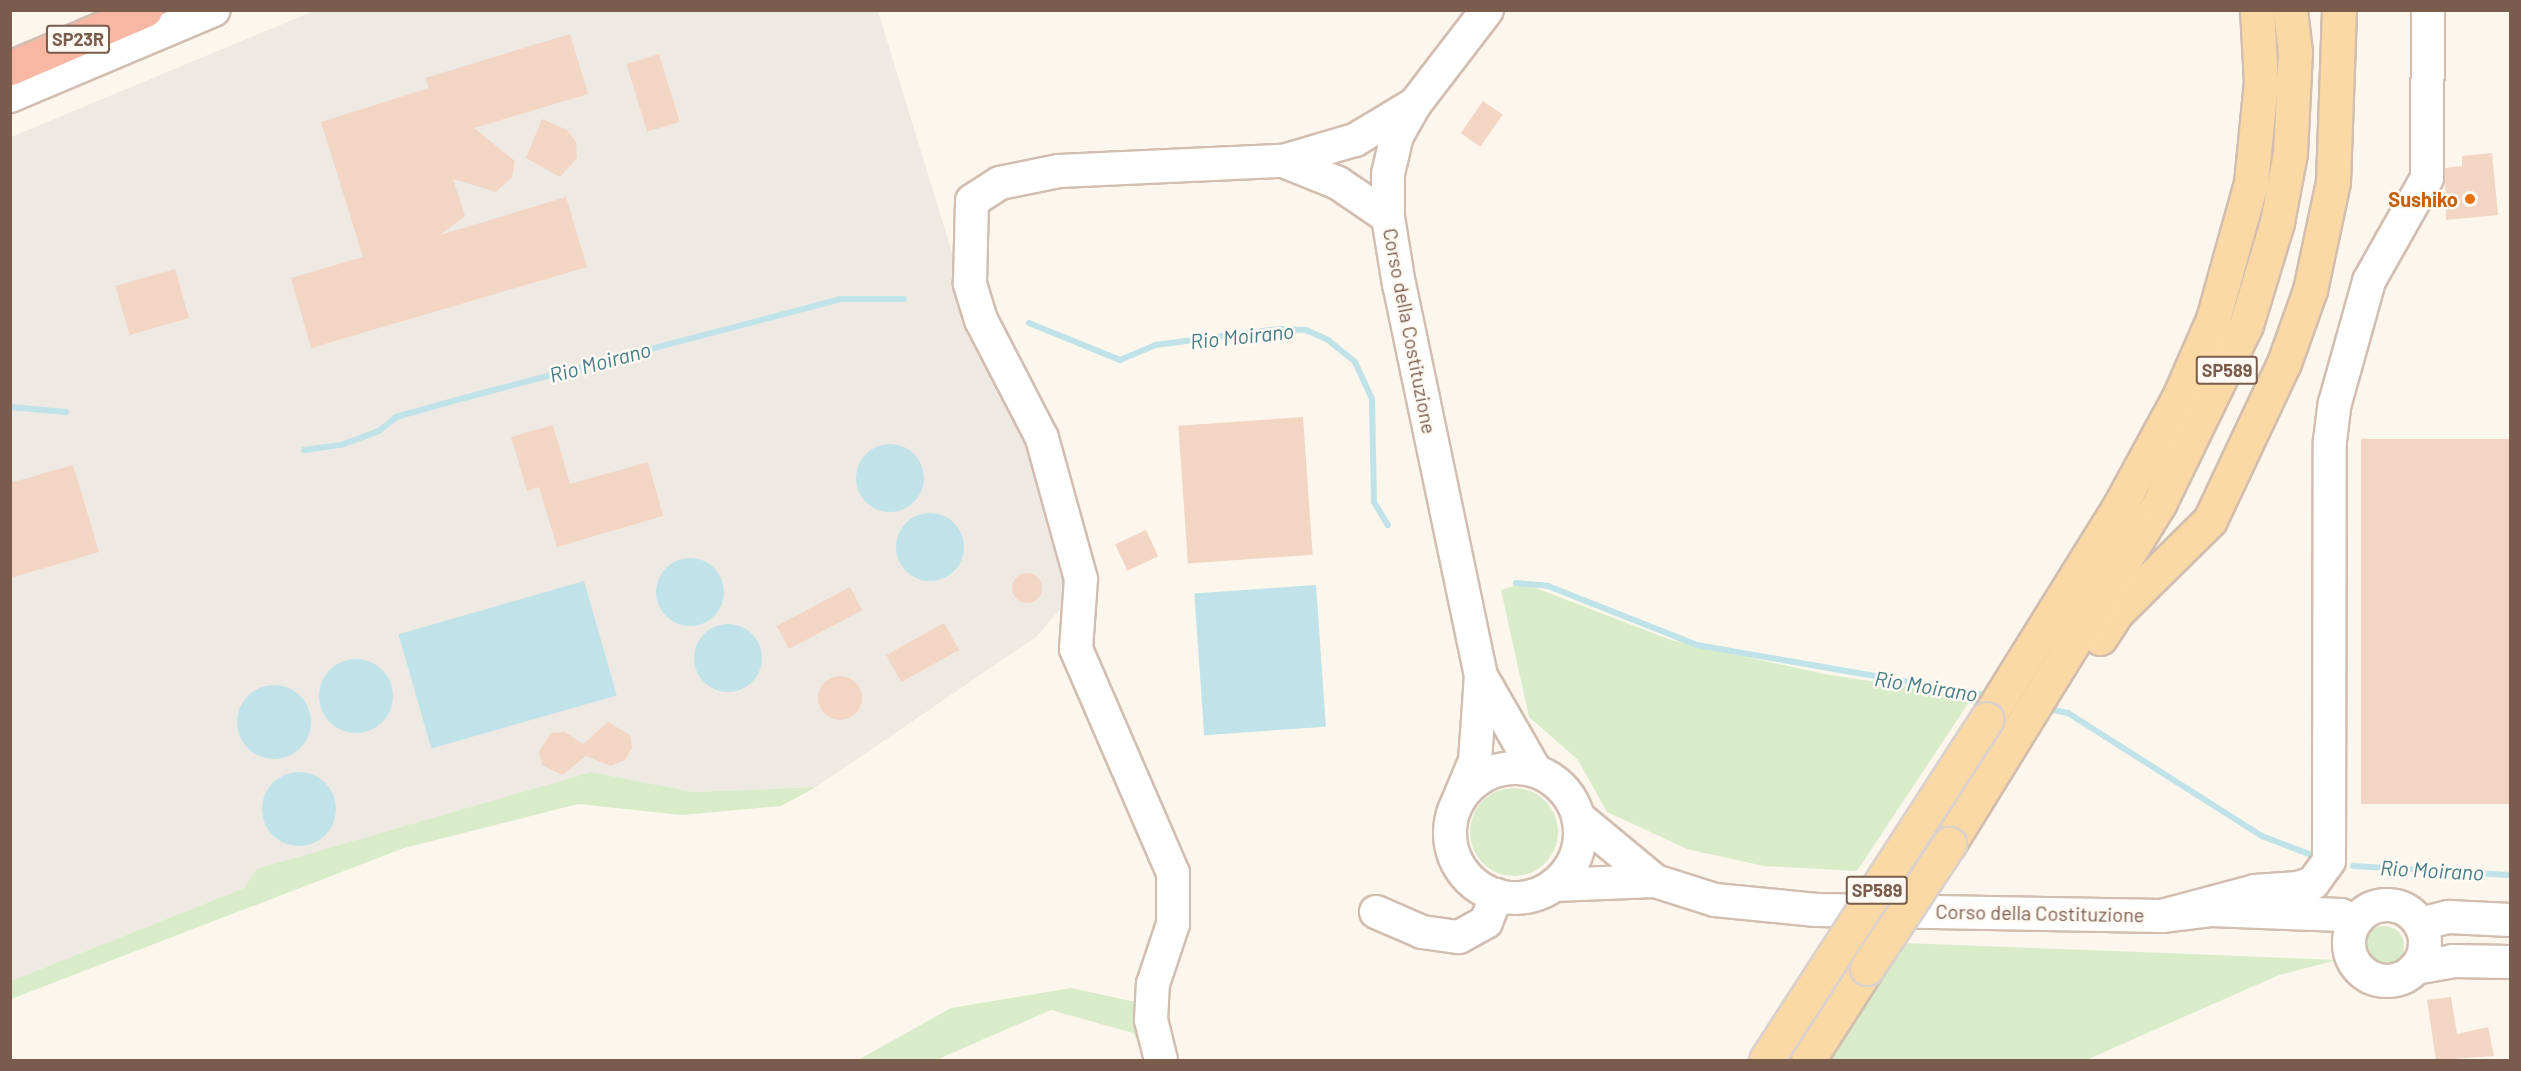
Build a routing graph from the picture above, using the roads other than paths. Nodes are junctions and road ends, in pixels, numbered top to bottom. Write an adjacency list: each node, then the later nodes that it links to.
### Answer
1 (90, 10): 9 (highway, SP23R)
2 (145, 10): 10 (highway, SP23R)
3 (214, 10): 11 (street)
4 (1487, 10): 12 (street, Corso della Costituzione)
5 (2257, 10): 32 (main road, SP589, bridge)
6 (2290, 10): 16 (main road, SP589)
7 (2339, 10): 16 (main road)
8 (2428, 10): 24 (street)
9 (10, 44)
10 (10, 68)
11 (10, 96)
12 (1415, 104): 13 (street); 14 (street, Corso della Costituzione)
13 (1283, 161): 14 (street); 31 (street)
14 (1388, 217): 15 (street, Corso della Costituzione)
15 (1481, 676): 17 (street); 18 (street)
16 (2043, 691): 33 (main road, SP589, bridge)
17 (1535, 770): 18 (street); 19 (street)
18 (1459, 799): 22 (street)
19 (1578, 817): 20 (street); 21 (street)
20 (1655, 881): 21 (street); 24 (street, Corso della Costituzione)
21 (1554, 885): 22 (street)
22 (1497, 895): 23 (street)
23 (1376, 912)
24 (2162, 916): 26 (street, Corso della Costituzione); 29 (street)
25 (2511, 920): 28 (street)
26 (2355, 921): 28 (street); 29 (street)
27 (2511, 929): 28 (street)
28 (2420, 947): 29 (street); 30 (street)
29 (2351, 958)
30 (2510, 966)
31 (1161, 1060)
32 (1766, 1060)
33 (1808, 1060)

